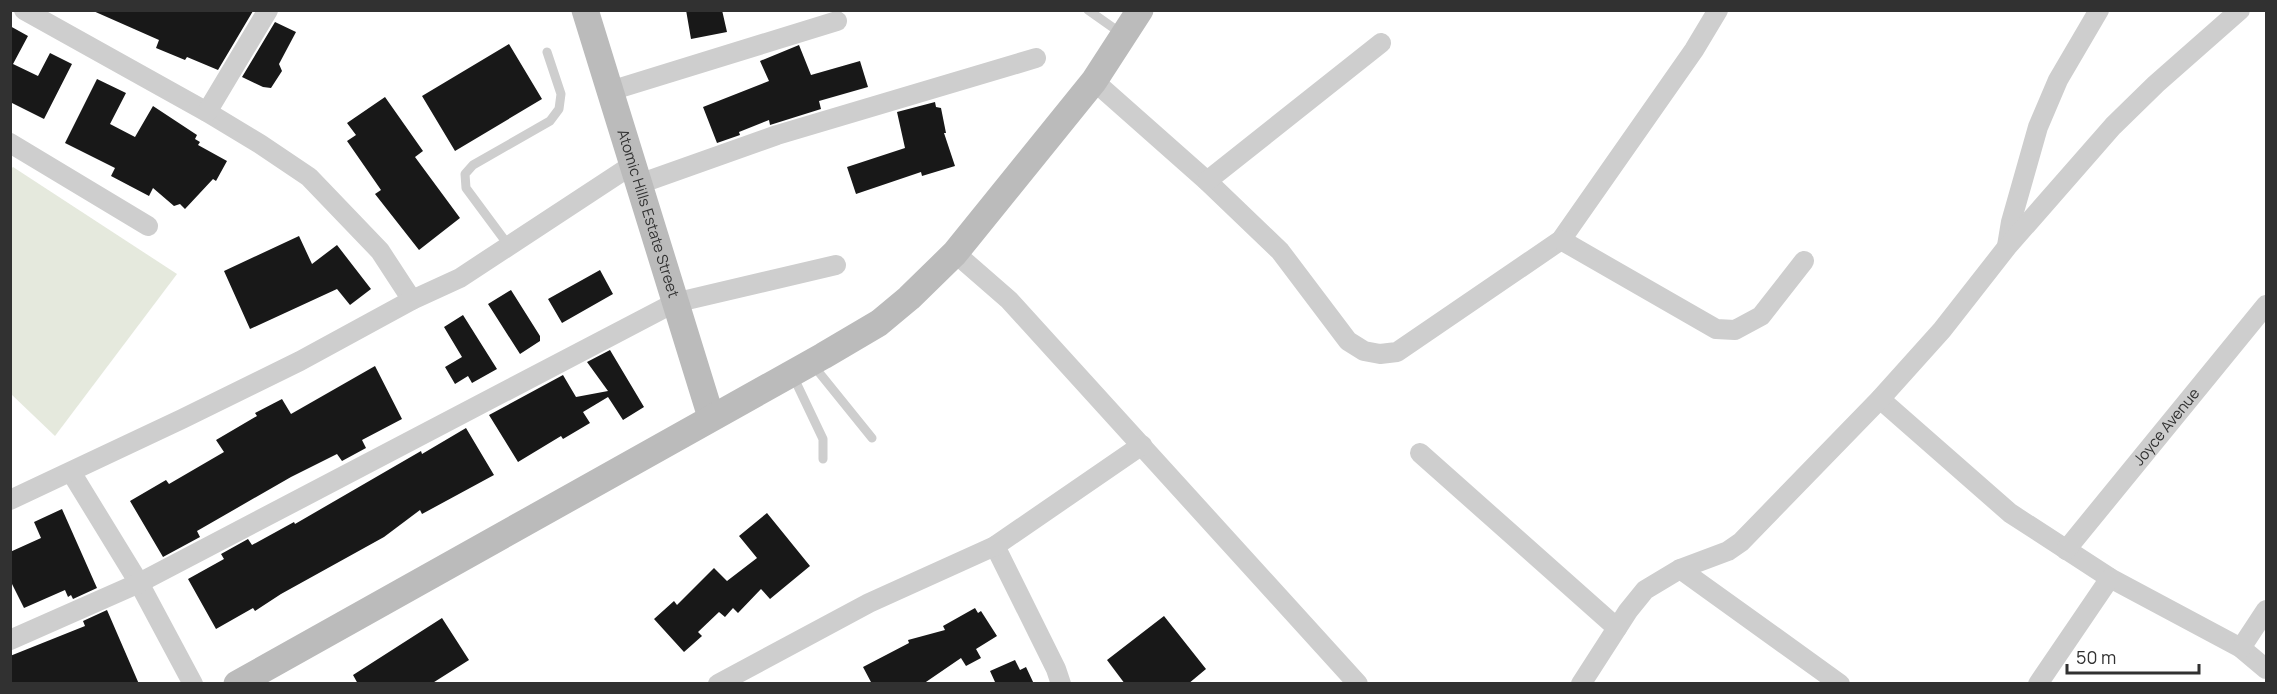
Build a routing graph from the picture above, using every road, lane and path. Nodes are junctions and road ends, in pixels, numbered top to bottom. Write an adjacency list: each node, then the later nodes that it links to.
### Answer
1 (24, 10): 16 (street)
2 (268, 10): 16 (street)
3 (585, 10): 15 (street, Atomic Hills Estate Street)
4 (1088, 10): 10 (lane)
5 (1140, 10): 10 (street)
6 (1718, 10): 21 (street)
7 (2099, 10): 23 (street)
8 (2240, 10): 23 (street)
9 (837, 21): 15 (street)
10 (1124, 36): 14 (street)
11 (1381, 43): 19 (street)
12 (548, 52): 22 (lane)
13 (1036, 58): 18 (street)
14 (1094, 81): 19 (street); 24 (street)
15 (610, 91): 18 (street, Atomic Hills Estate Street)
16 (207, 112): 27 (street)
17 (10, 143): 20 (street)
18 (635, 174): 22 (street); 28 (street, Atomic Hills Estate Street)
19 (1207, 181): 21 (street)
20 (148, 226)
21 (1561, 240): 25 (street)
22 (510, 246): 27 (street)
23 (2007, 247): 31 (street)
24 (955, 253): 30 (street); 34 (street)
25 (1804, 261)
26 (836, 265): 28 (street)
27 (412, 300): 37 (street)
28 (674, 303): 32 (street, Atomic Hills Estate Street); 43 (street)
29 (2266, 305): 40 (street, Joyce Avenue)
30 (801, 367): 32 (street); 33 (lane); 36 (lane)
31 (1880, 399): 40 (street); 41 (street)
32 (711, 417): 50 (street)
33 (872, 438)
34 (1142, 445): 39 (street); 53 (street)
35 (1420, 453): 45 (street)
36 (824, 459)
37 (71, 471): 38 (street); 43 (street)
38 (10, 500)
39 (994, 546): 51 (street); 52 (street)
40 (2066, 550): 42 (street)
41 (1680, 569): 45 (street); 55 (street)
42 (2110, 578): 47 (street); 56 (street)
43 (139, 583): 46 (street); 49 (street)
44 (2266, 609): 47 (street)
45 (1617, 628): 54 (street)
46 (10, 640)
47 (2241, 648): 48 (street)
48 (2266, 669)
49 (193, 684)
50 (237, 684)
51 (718, 684)
52 (1061, 684)
53 (1358, 684)
54 (1581, 684)
55 (1840, 684)
56 (2038, 684)

